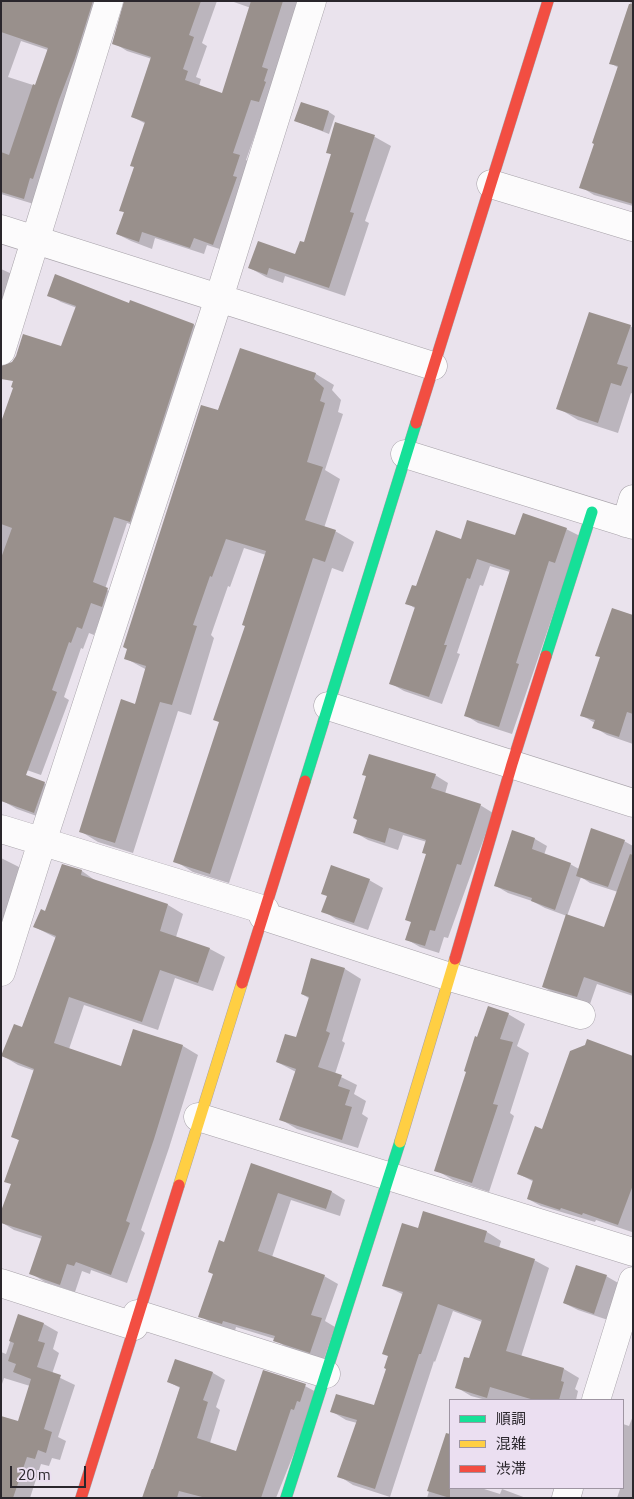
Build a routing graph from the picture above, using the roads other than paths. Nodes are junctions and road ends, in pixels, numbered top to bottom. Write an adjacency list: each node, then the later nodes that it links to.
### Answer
1 (109, 1): 7 (street)
2 (312, 1): 8 (street)
3 (548, 1): 4 (street)
4 (491, 184): 5 (street); 10 (street)
5 (633, 227)
6 (1, 229): 7 (street)
7 (35, 239): 8 (street); 9 (street)
8 (219, 298): 10 (street); 18 (street)
9 (1, 351)
10 (434, 366): 11 (street)
11 (405, 454): 12 (street); 14 (street)
12 (592, 512): 13 (street); 15 (street)
13 (630, 516)
14 (328, 706): 15 (street); 19 (street)
15 (512, 764): 16 (street); 21 (street)
16 (633, 803)
17 (1, 829): 18 (street)
18 (42, 842): 19 (street); 20 (street)
19 (264, 913): 21 (street); 23 (street)
20 (1, 972)
21 (450, 977): 22 (street); 24 (street)
22 (581, 1015)
23 (198, 1117): 24 (street); 28 (street)
24 (389, 1176): 25 (street); 29 (street)
25 (633, 1252)
26 (633, 1281): 30 (street)
27 (1, 1283): 28 (street)
28 (135, 1320): 29 (street); 31 (street)
29 (326, 1374): 32 (street)
30 (596, 1399)
31 (81, 1498)
32 (286, 1498)

